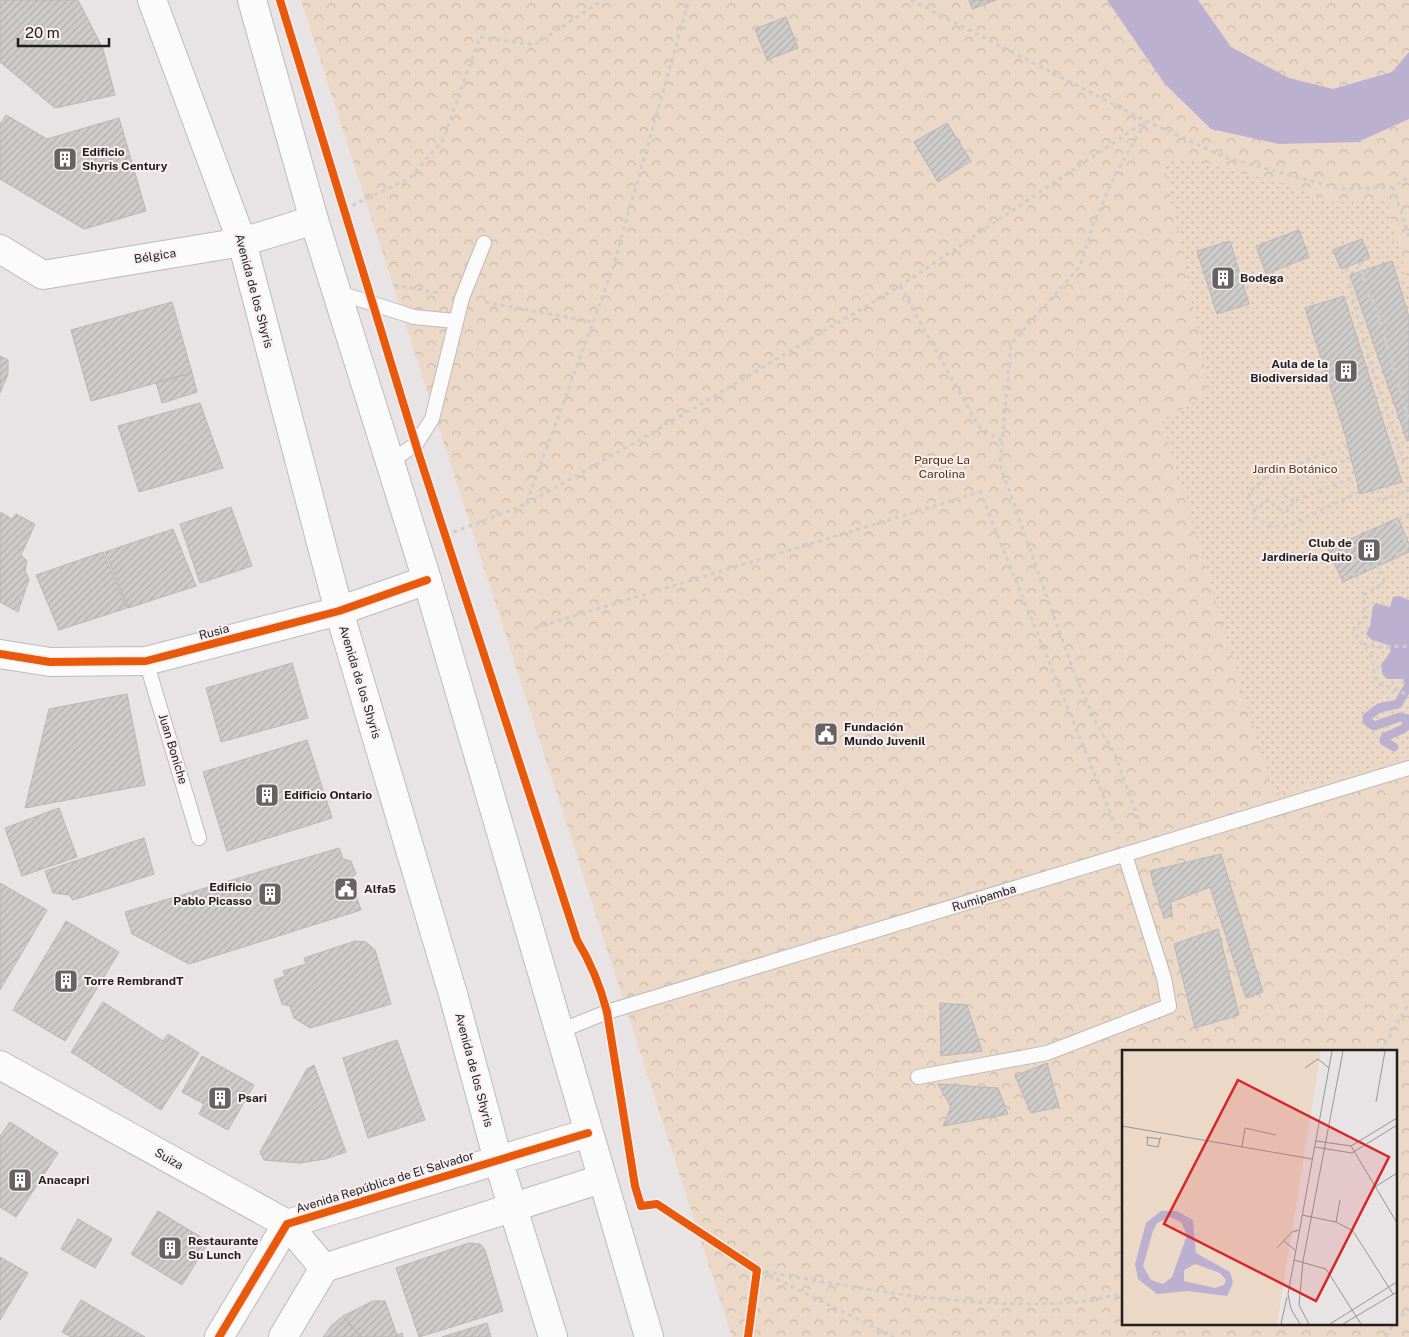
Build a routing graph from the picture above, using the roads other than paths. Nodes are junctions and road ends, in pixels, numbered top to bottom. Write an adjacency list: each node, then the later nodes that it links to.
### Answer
1 (152, 0): 4 (main road, Avenida de los Shyris)
2 (252, 0): 3 (main road)
3 (314, 220): 4 (main road, Bélgica); 7 (main road)
4 (242, 242): 6 (main road, Bélgica); 11 (main road, Avenida de los Shyris)
5 (484, 243): 8 (lane)
6 (0, 249)
7 (337, 292): 8 (lane); 9 (main road)
8 (455, 321): 9 (lane)
9 (390, 462): 10 (main road)
10 (427, 580): 11 (main road, Rusia); 17 (main road)
11 (339, 611): 13 (main road, Rusia); 21 (main road, Avenida de los Shyris)
12 (0, 654): 13 (main road, Rusia)
13 (146, 661): 15 (lane, Juan Boniche)
14 (1409, 768): 16 (lane, Rumipamba)
15 (199, 838)
16 (1124, 848): 17 (lane, Rumipamba); 19 (lane)
17 (560, 1031): 20 (main road)
18 (0, 1065): 24 (main road, Suiza)
19 (918, 1076)
20 (588, 1133): 21 (main road, Avenida República de El Salvador); 22 (main road)
21 (498, 1160): 23 (main road, Avenida de los Shyris); 24 (main road, Avenida República de El Salvador)
22 (601, 1179): 23 (main road); 29 (main road)
23 (514, 1207): 25 (main road); 28 (main road, Avenida de los Shyris)
24 (287, 1224): 25 (main road, Suiza); 26 (main road, Avenida República de El Salvador)
25 (324, 1268): 27 (main road)
26 (219, 1337)
27 (283, 1337)
28 (553, 1337)
29 (649, 1337)

